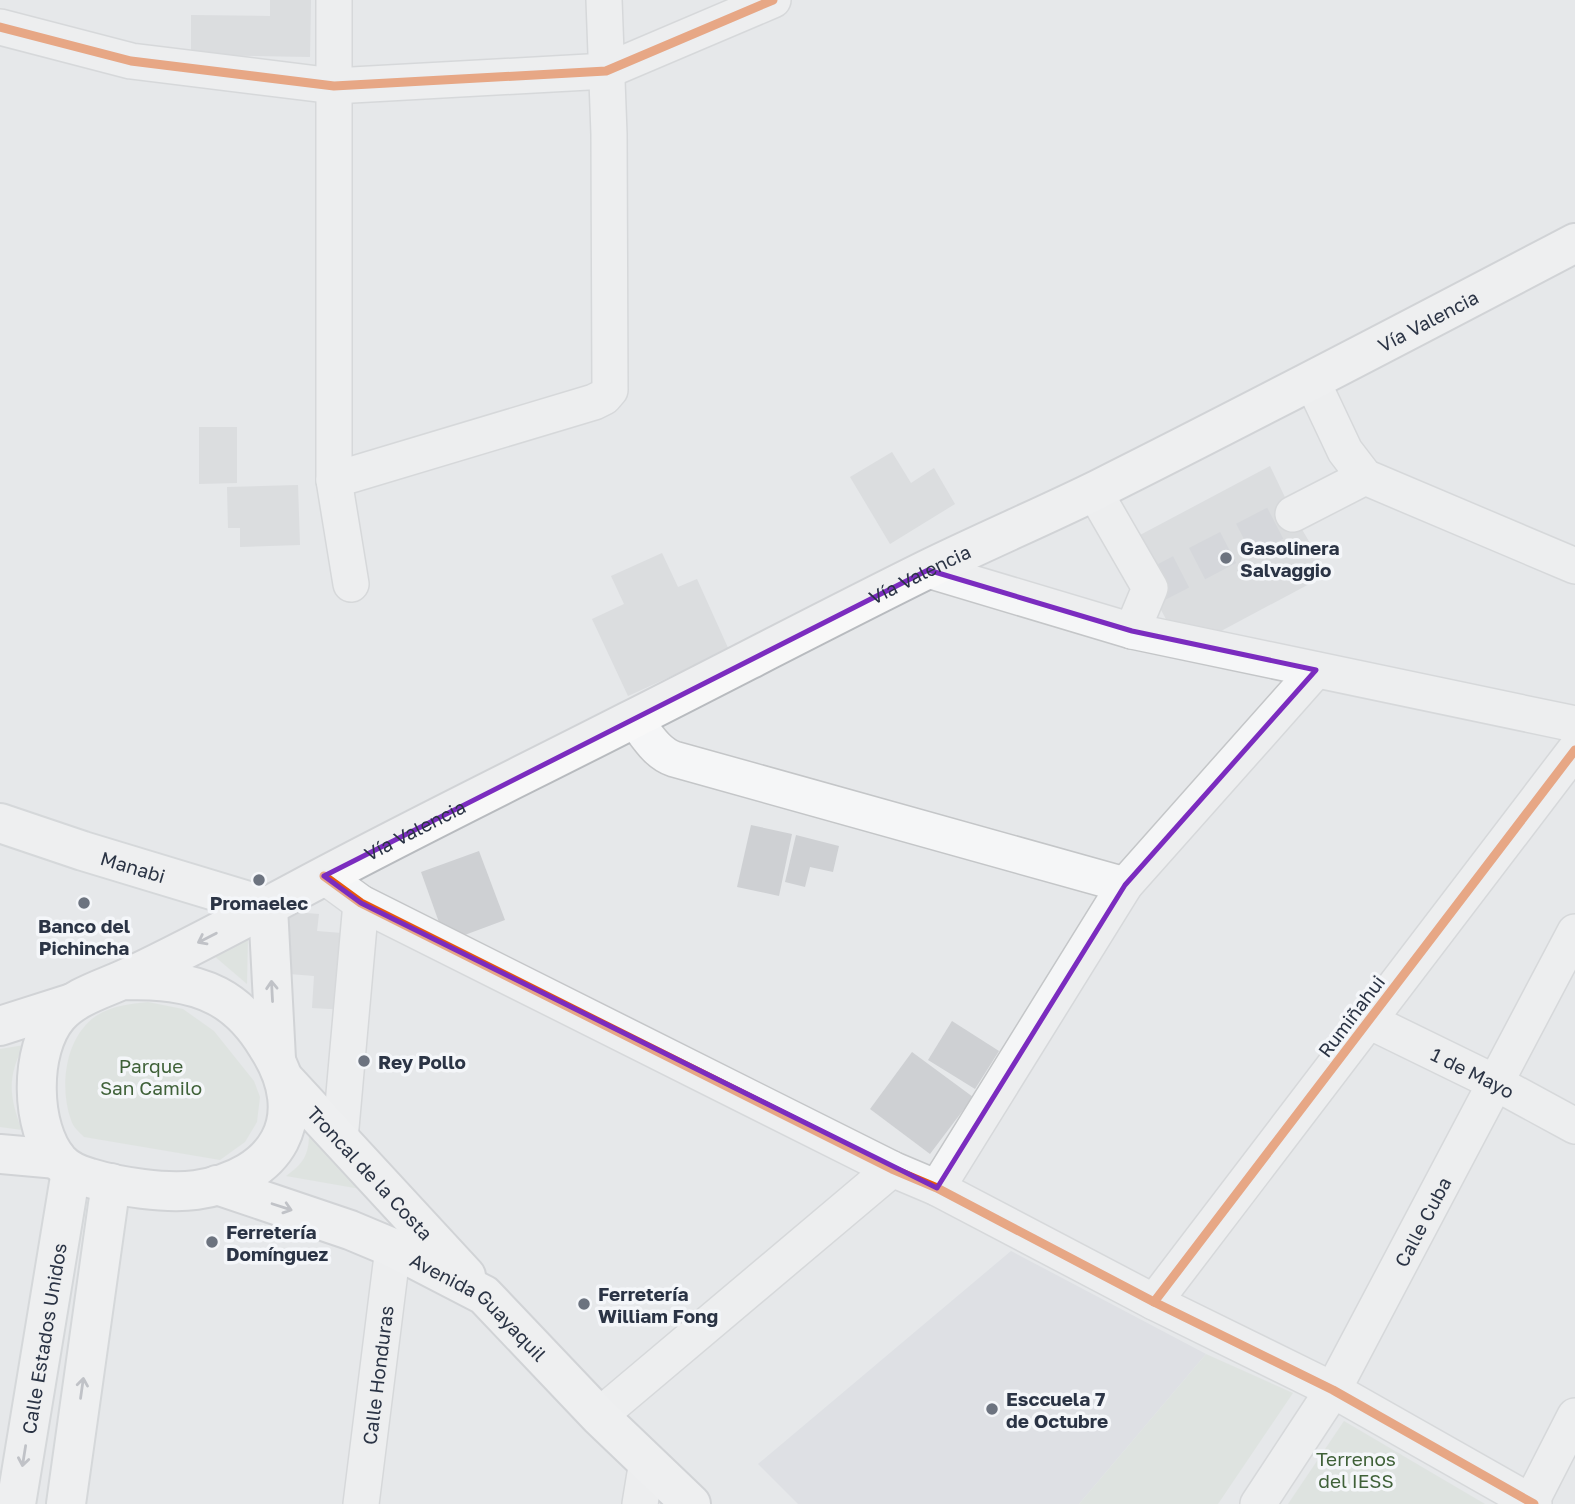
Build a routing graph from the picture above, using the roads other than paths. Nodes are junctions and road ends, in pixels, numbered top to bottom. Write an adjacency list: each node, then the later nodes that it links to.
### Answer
1 (334, 0): 6 (street)
2 (604, 0): 5 (street)
3 (773, 0): 5 (street)
4 (0, 27): 6 (street)
5 (606, 71): 6 (street); 10 (street)
6 (334, 86): 10 (street)
7 (1575, 243): 8 (main road, Vía Valencia)
8 (1312, 382): 9 (street); 11 (main road, Vía Valencia)
9 (1365, 477): 12 (street); 13 (street)
10 (334, 480): 15 (street)
11 (1094, 491): 14 (main road, Vía Valencia); 16 (street)
12 (1293, 514)
13 (1575, 566)
14 (928, 570): 16 (street); 18 (main road, Vía Valencia)
15 (351, 584)
16 (1132, 631): 17 (street)
17 (1316, 670): 19 (street); 23 (street)
18 (634, 719): 22 (main road, Vía Valencia); 23 (street)
19 (1575, 724)
20 (1575, 750): 29 (street, Rumiñahui)
21 (0, 823): 25 (main road, Manabi)
22 (324, 876): 24 (street); 25 (main road, Vía Valencia)
23 (1125, 885): 40 (street)
24 (361, 903): 34 (street); 37 (street)
25 (268, 907): 27 (main road, Vía Valencia, one-way to 27); 31 (main road, one-way to 25)
26 (1575, 933): 32 (street, Calle Cuba)
27 (124, 979): 28 (main road); 31 (main road)
28 (72, 1003): 30 (main road); 36 (main road)
29 (1369, 1021): 32 (street, 1 de Mayo); 43 (street, Rumiñahui)
30 (0, 1026)
31 (280, 1070): 34 (main road, Troncal de la Costa); 39 (main road)
32 (1496, 1083): 33 (street, 1 de Mayo); 44 (street, Calle Cuba)
33 (1575, 1126)
34 (340, 1139): 42 (main road, Troncal de la Costa)
35 (0, 1154): 36 (main road)
36 (64, 1165): 38 (main road); 49 (main road, Calle Estados Unidos, one-way to 49)
37 (892, 1169): 40 (street); 45 (street)
38 (111, 1182): 39 (main road); 50 (main road, one-way to 38)
39 (217, 1185): 41 (main road, Avenida Guayaquil, one-way to 41)
40 (937, 1188): 43 (street)
41 (393, 1248): 42 (main road, Avenida Guayaquil); 51 (street, Calle Honduras)
42 (484, 1295): 45 (main road, Avenida Guayaquil)
43 (1154, 1302): 44 (street)
44 (1333, 1390): 48 (street); 54 (street, Calle Cuba)
45 (599, 1416): 47 (main road, Avenida Guayaquil)
46 (1575, 1416): 48 (street)
47 (647, 1461): 52 (street); 53 (main road, Avenida Guayaquil)
48 (1532, 1503)
49 (16, 1504)
50 (66, 1504)
51 (360, 1504)
52 (640, 1504)
53 (691, 1504)
54 (1258, 1504)

